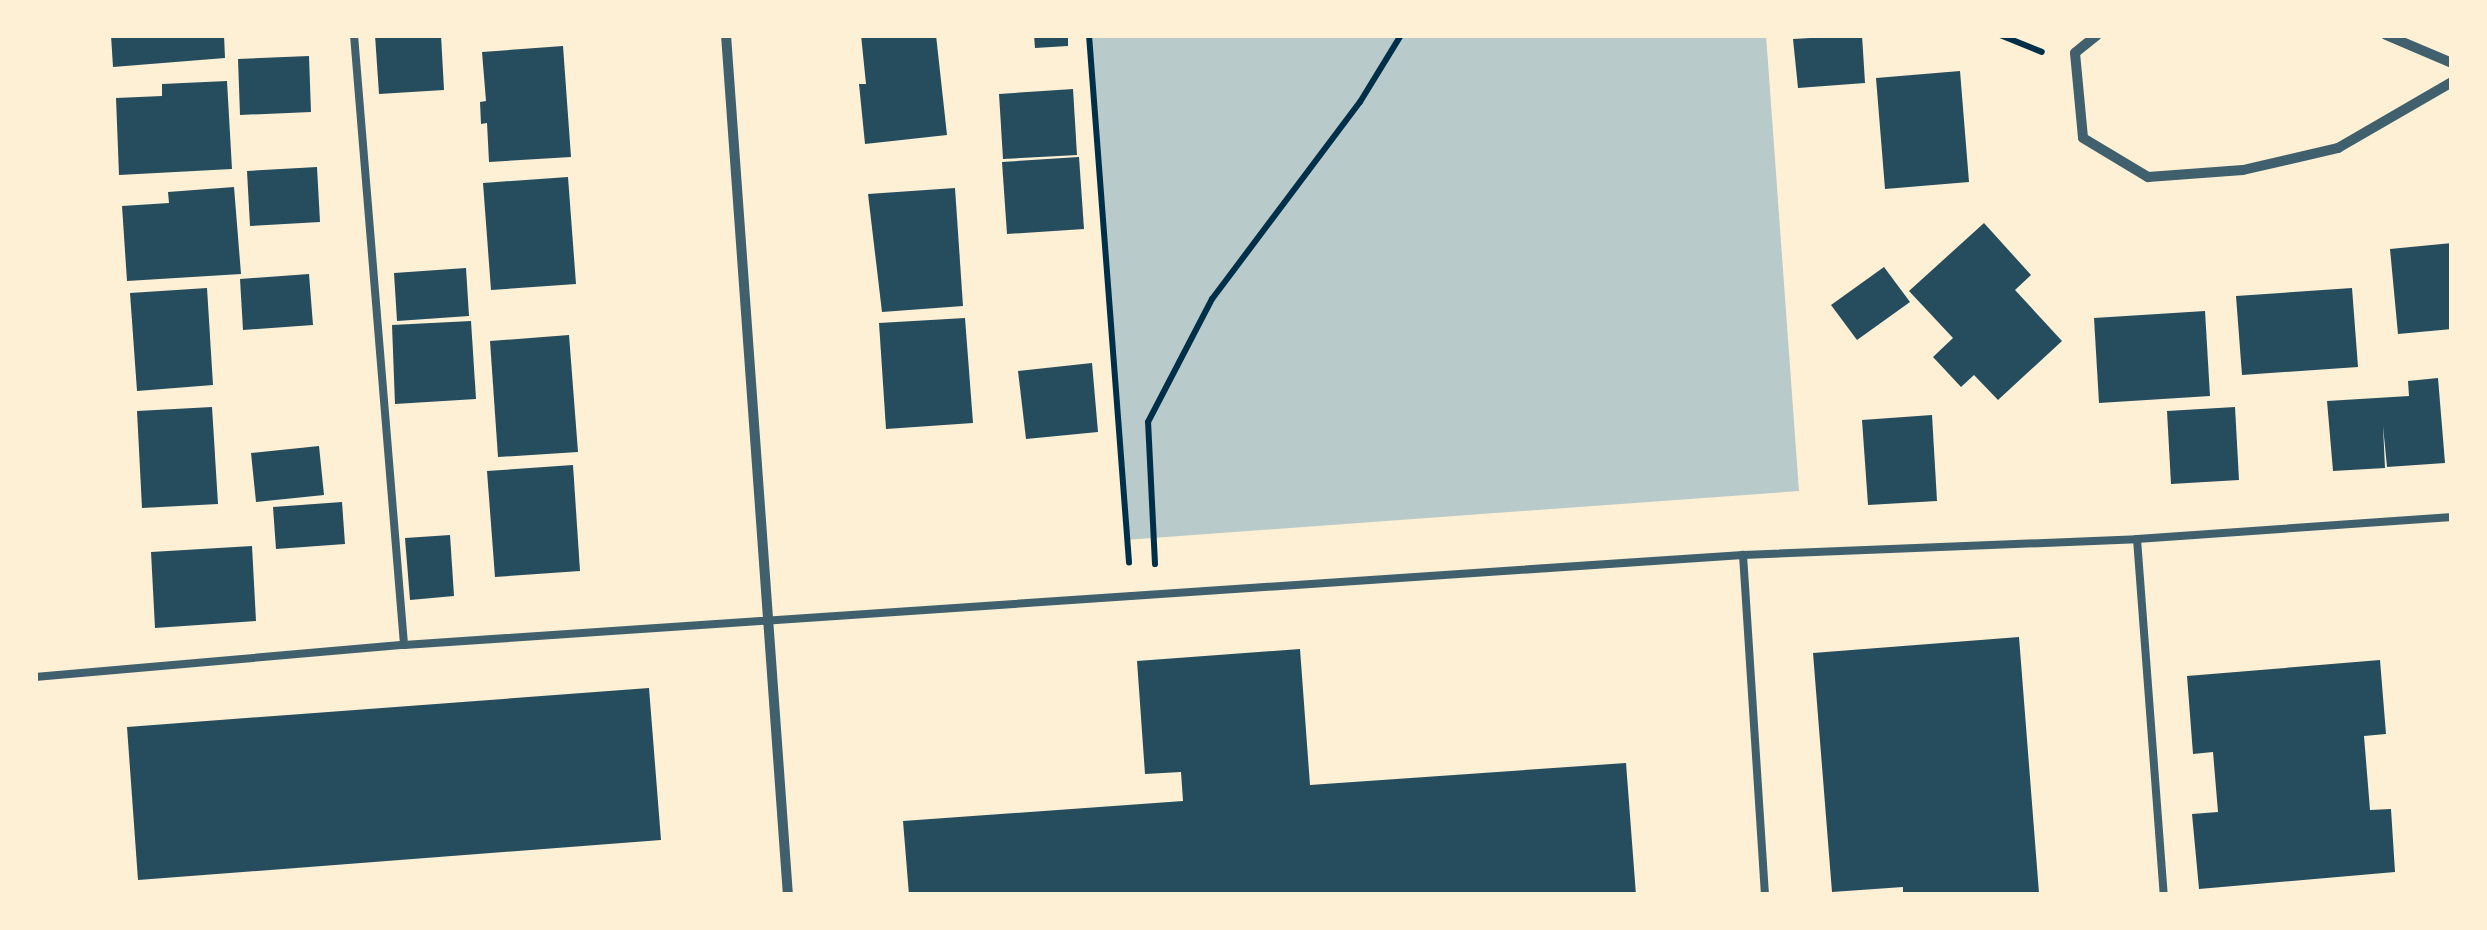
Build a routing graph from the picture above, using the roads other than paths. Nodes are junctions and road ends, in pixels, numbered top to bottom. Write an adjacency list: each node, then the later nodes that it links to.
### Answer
1 (354, 35): 11 (lane)
2 (726, 35): 10 (street)
3 (2097, 35): 6 (street)
4 (2386, 35): 5 (street)
5 (2452, 63)
6 (2452, 82)
7 (2452, 517): 8 (lane)
8 (2136, 539): 9 (lane); 15 (lane)
9 (1743, 555): 10 (lane); 14 (lane)
10 (768, 622): 11 (lane); 13 (street)
11 (404, 645): 12 (lane)
12 (35, 677)
13 (788, 895)
14 (1765, 895)
15 (2164, 895)

